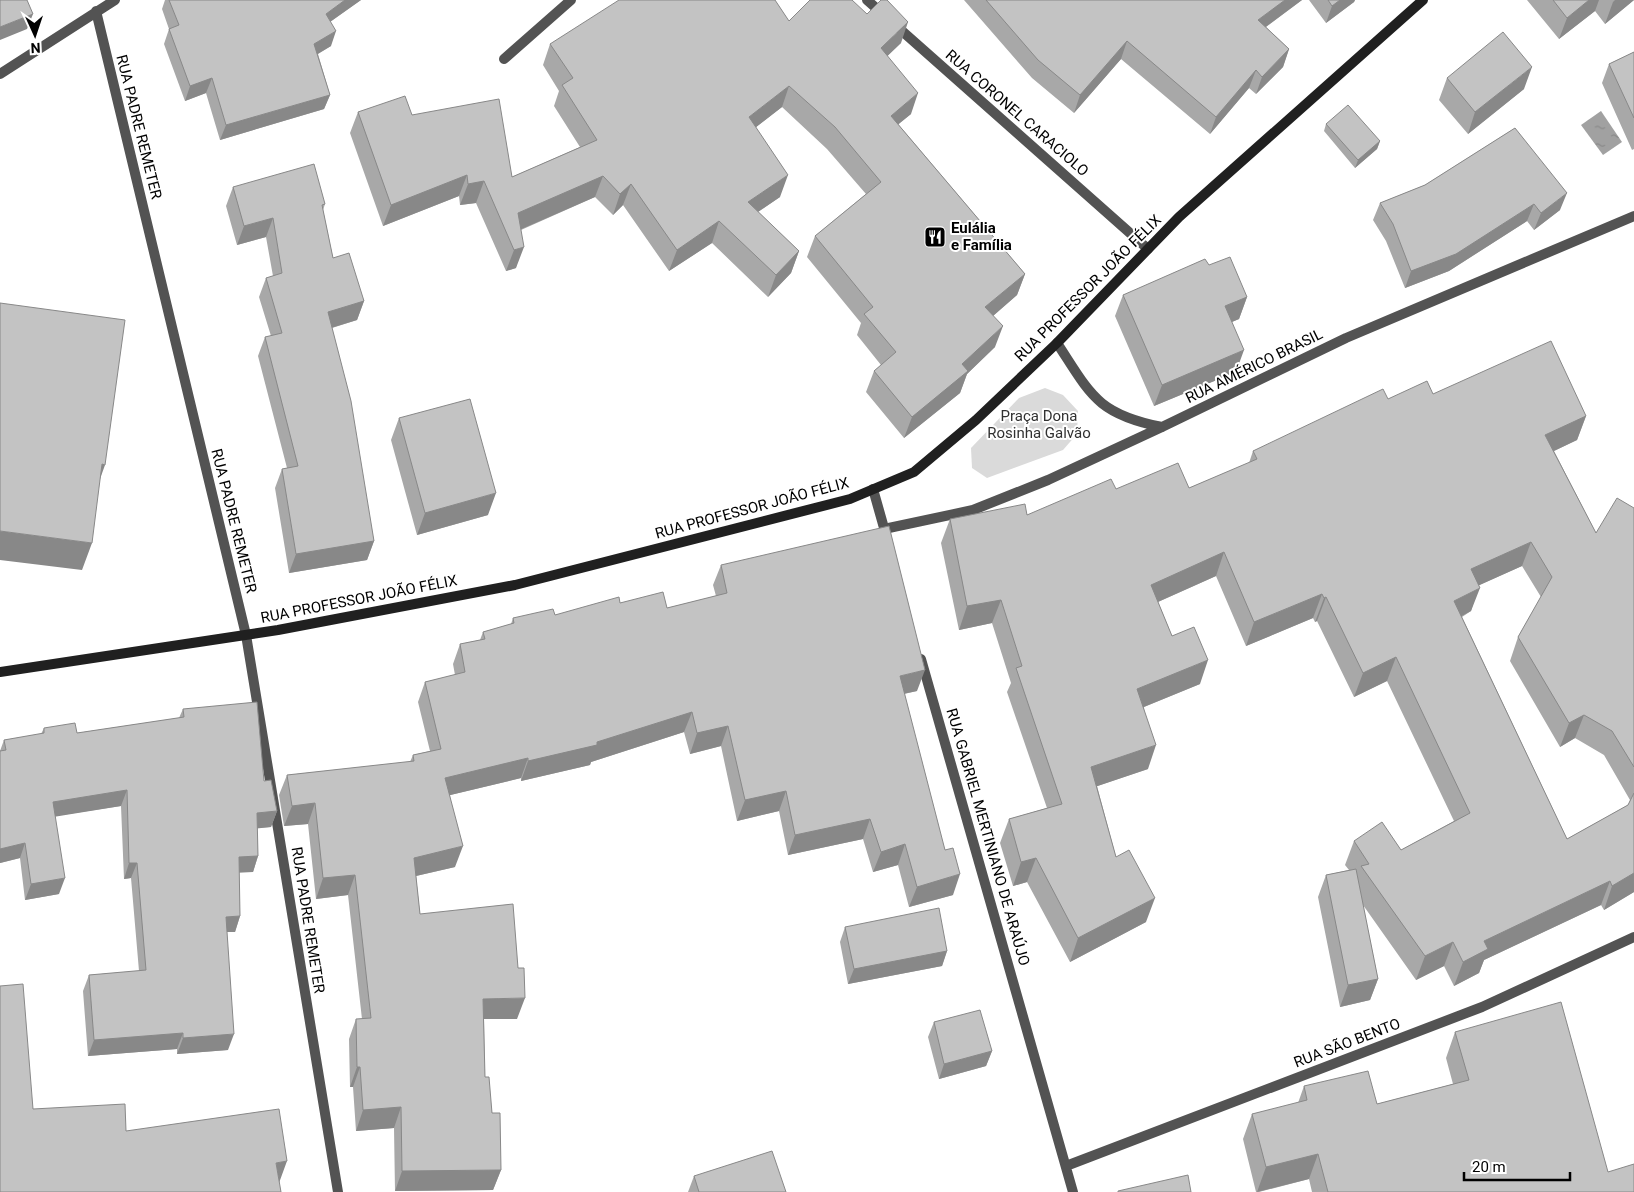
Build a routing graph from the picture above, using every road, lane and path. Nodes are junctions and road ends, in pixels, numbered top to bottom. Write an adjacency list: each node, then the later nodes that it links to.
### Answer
1 (115, 0): 5 (street)
2 (571, 0): 6 (street)
3 (867, 0): 9 (street, RUA CORONEL CARACIOLO)
4 (1423, 0): 9 (street, RUA PROFESSOR JOÃO FÉLIX)
5 (96, 12): 7 (street); 15 (street, RUA PADRE REMETER)
6 (504, 60)
7 (0, 74)
8 (1634, 216): 11 (street, RUA AMÉRICO BRASIL)
9 (1148, 249): 10 (street, RUA PROFESSOR JOÃO FÉLIX)
10 (1057, 343): 11 (street); 12 (street, RUA PROFESSOR JOÃO FÉLIX)
11 (1162, 427): 13 (street, RUA AMÉRICO BRASIL)
12 (873, 490): 13 (street); 15 (street, RUA PROFESSOR JOÃO FÉLIX)
13 (884, 529): 14 (street)
14 (890, 548)
15 (246, 635): 17 (street, RUA PROFESSOR JOÃO FÉLIX); 20 (street, RUA PADRE REMETER)
16 (920, 652): 19 (street, RUA GABRIEL MERTINIANO DE ARAÚJO)
17 (0, 672)
18 (1634, 937): 19 (street, RUA SÃO BENTO)
19 (1066, 1166): 21 (street, RUA GABRIEL MERTINIANO DE ARAÚJO)
20 (338, 1192)
21 (1073, 1192)

